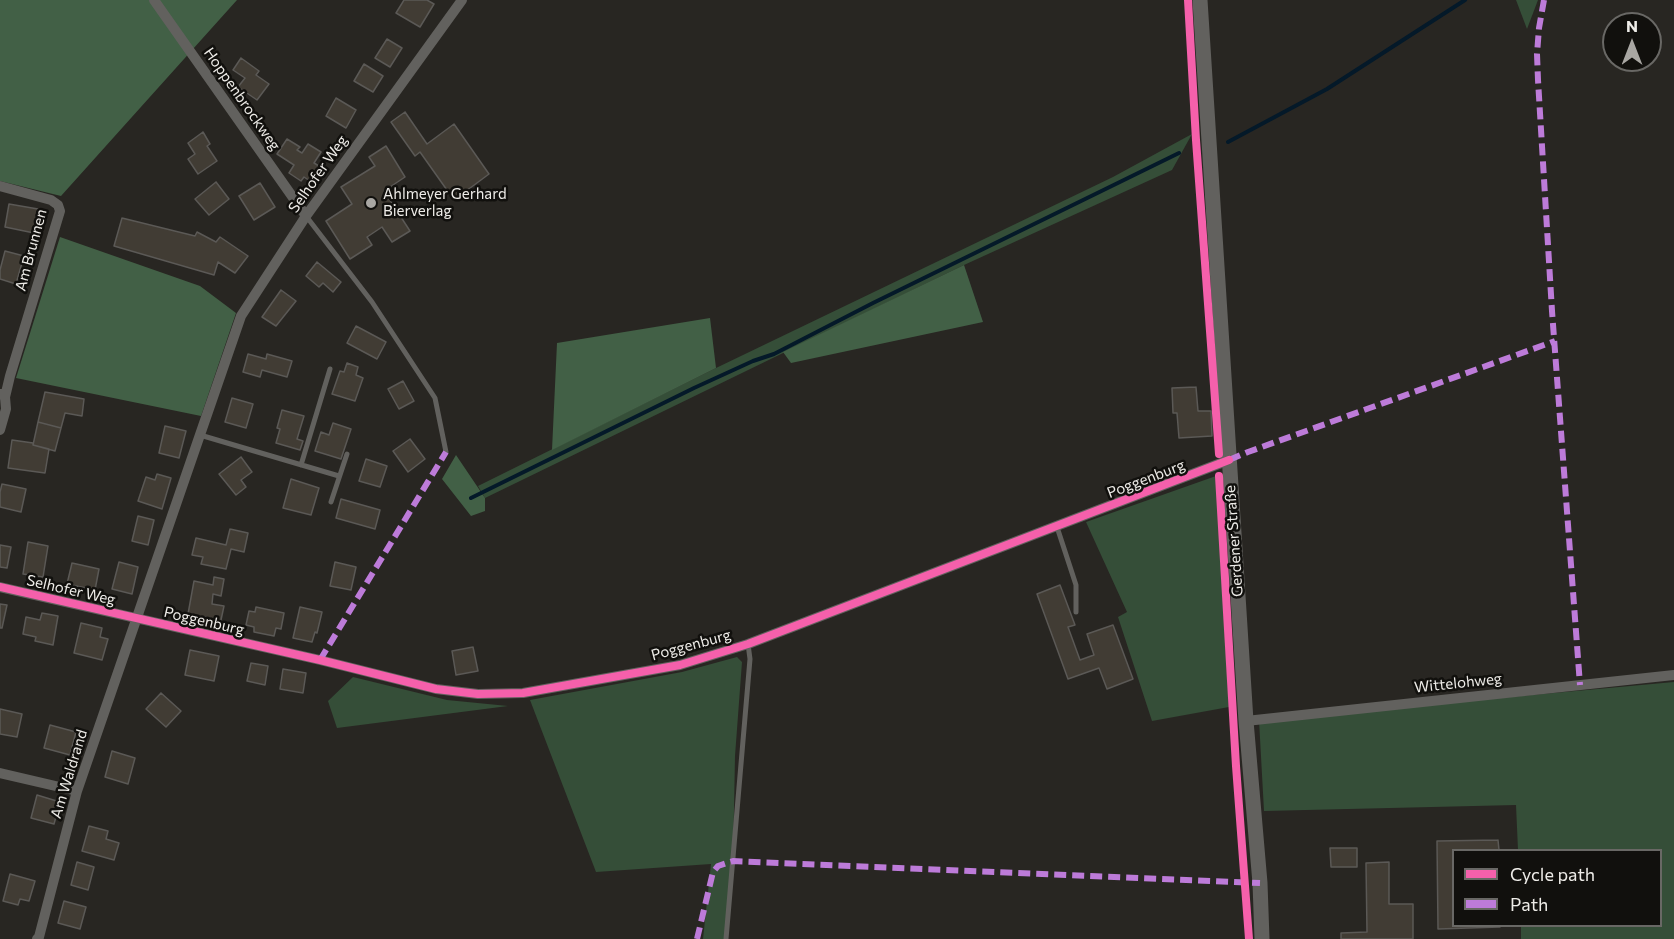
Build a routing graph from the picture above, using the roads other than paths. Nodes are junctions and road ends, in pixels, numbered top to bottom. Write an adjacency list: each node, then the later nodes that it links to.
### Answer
1 (154, 0): 5 (street, Hoppenbrockweg)
2 (462, 0): 5 (street, Selhofer Weg)
3 (1200, 0): 12 (main road, Gerdener Straße)
4 (0, 186): 7 (street, Am Brunnen)
5 (306, 216): 9 (street, Selhofer Weg); 10 (lane)
6 (330, 369): 13 (lane)
7 (3, 395): 8 (street, Am Brunnen)
8 (0, 430)
9 (200, 435): 13 (lane); 19 (street, Selhofer Weg)
10 (446, 452)
11 (347, 454): 14 (lane)
12 (1229, 460): 16 (street, Poggenburg); 22 (main road, Gerdener Straße)
13 (301, 465): 14 (lane)
14 (339, 476): 15 (lane)
15 (331, 502)
16 (1057, 527): 18 (lane); 20 (street, Poggenburg)
17 (0, 587): 19 (street, Selhofer Weg)
18 (1076, 612)
19 (136, 619): 20 (street, Poggenburg); 24 (street, Am Waldrand)
20 (748, 644): 26 (lane, Poggenburg)
21 (1674, 675): 22 (street, Wittelohweg)
22 (1246, 721): 27 (main road, Gerdener Straße)
23 (0, 772): 24 (street)
24 (77, 791): 25 (street, Am Waldrand)
25 (36, 939)
26 (726, 939)
27 (1263, 939)

